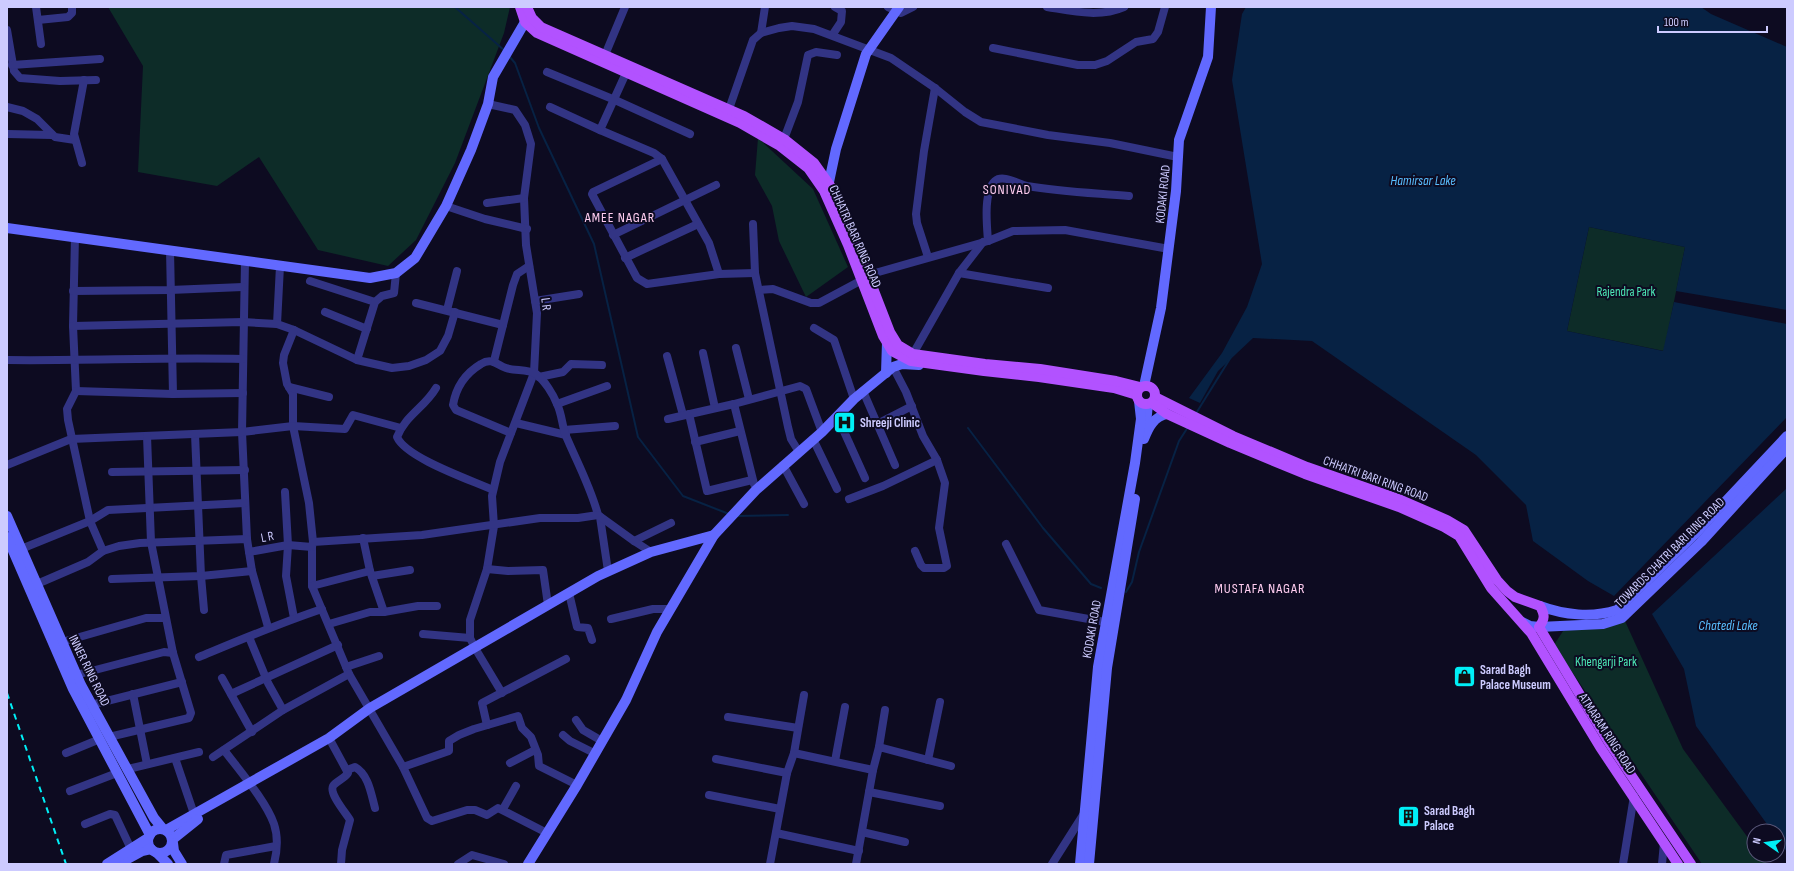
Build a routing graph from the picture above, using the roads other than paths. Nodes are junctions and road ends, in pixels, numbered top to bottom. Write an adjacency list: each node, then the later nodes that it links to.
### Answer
1 (36, 7): 15 (street)
2 (72, 7): 15 (street)
3 (520, 7): 16 (main road)
4 (527, 7): 23 (main road, CHHATRI BARI RING ROAD)
5 (626, 7): 23 (street)
6 (765, 7): 18 (street)
7 (835, 7): 19 (street)
8 (913, 7): 13 (street)
9 (1047, 7): 14 (street)
10 (1124, 7): 14 (street)
11 (1165, 7): 21 (street)
12 (1211, 7): 43 (street, KODAKI ROAD)
13 (894, 9): 22 (street)
14 (1113, 9)
15 (38, 20): 20 (street)
16 (525, 22): 28 (main road, CHHATRI BARI RING ROAD); 33 (street)
17 (7, 30): 26 (street)
18 (761, 33): 19 (street); 36 (street)
19 (833, 34): 22 (street)
20 (41, 44)
21 (993, 48)
22 (869, 50): 31 (street); 47 (street)
23 (605, 55): 36 (main road, CHHATRI BARI RING ROAD)
24 (837, 55): 41 (street)
25 (100, 59): 26 (street)
26 (12, 65): 29 (street)
27 (548, 72): 32 (street)
28 (626, 73): 32 (street); 47 (main road, CHHATRI BARI RING ROAD)
29 (84, 80): 30 (street); 42 (street)
30 (96, 80)
31 (935, 88): 43 (street); 62 (street)
32 (615, 100): 37 (street); 39 (street)
33 (488, 104): 49 (street, L R); 52 (street)
34 (7, 107): 40 (street)
35 (550, 107): 37 (street)
36 (728, 110): 41 (main road, CHHATRI BARI RING ROAD)
37 (600, 130): 44 (street)
38 (7, 134): 40 (street)
39 (690, 134)
40 (52, 135): 42 (street)
41 (784, 139): 47 (main road, CHHATRI BARI RING ROAD)
42 (75, 140): 45 (street)
43 (1178, 157): 60 (street, KODAKI ROAD)
44 (662, 159): 50 (street); 57 (street)
45 (82, 163)
46 (716, 185): 50 (street)
47 (827, 187): 72 (main road, CHHATRI BARI RING ROAD)
48 (1129, 196): 59 (street)
49 (524, 198): 51 (street); 56 (street, L R)
50 (686, 198): 53 (street); 57 (street)
51 (487, 203)
52 (446, 206): 56 (street); 69 (street)
53 (698, 224): 63 (street); 71 (street)
54 (753, 224): 68 (street)
55 (7, 228): 58 (street)
56 (526, 229): 66 (street, L R)
57 (614, 235): 63 (street)
58 (75, 237): 61 (street); 78 (street)
59 (986, 241): 60 (street); 62 (street); 70 (street)
60 (1169, 249): 116 (street, KODAKI ROAD)
61 (170, 250): 64 (street); 76 (street)
62 (928, 256): 72 (street)
63 (625, 258): 71 (street)
64 (245, 261): 65 (street); 74 (street)
65 (280, 266): 69 (street); 86 (street)
66 (529, 266): 80 (street, L R); 88 (street)
67 (457, 271): 83 (street)
68 (755, 272): 71 (street); 77 (street)
69 (396, 273): 81 (street)
70 (959, 273): 75 (street); 96 (street)
71 (719, 274)
72 (865, 278): 77 (street); 93 (main road, CHHATRI BARI RING ROAD); 96 (main road, CHHATRI BARI RING ROAD)
73 (310, 281): 81 (street)
74 (243, 287): 76 (street); 85 (street)
75 (1048, 288)
76 (170, 290): 78 (street); 87 (street)
77 (758, 290): 111 (street)
78 (73, 291): 89 (street)
79 (579, 294): 80 (street)
80 (535, 301): 107 (street, L R)
81 (375, 302): 91 (street)
82 (416, 303): 83 (street)
83 (451, 311): 88 (street); 102 (street)
84 (325, 312): 91 (street)
85 (243, 322): 86 (street); 87 (street); 99 (street)
86 (277, 324): 92 (street)
87 (171, 325): 89 (street); 98 (street)
88 (503, 325): 103 (street)
89 (73, 326): 101 (street)
90 (814, 328): 119 (street)
91 (367, 329): 102 (street)
92 (294, 330): 102 (street); 109 (street)
93 (886, 342): 105 (main road, CHHATRI BARI RING ROAD); 106 (street)
94 (736, 348): 118 (street)
95 (703, 353): 123 (street)
96 (913, 354): 116 (main road, CHHATRI BARI RING ROAD)
97 (667, 356): 124 (street)
98 (173, 357): 99 (street); 101 (street); 115 (street)
99 (243, 359): 114 (street)
100 (7, 360): 101 (street)
101 (75, 360): 112 (street)
102 (357, 360)
103 (494, 361): 107 (street); 135 (street)
104 (602, 365): 107 (street)
105 (937, 365): 106 (street); 116 (main road, CHHATRI BARI RING ROAD)
106 (889, 370): 113 (street); 122 (street)
107 (537, 375): 120 (street); 128 (street, L R)
108 (607, 386): 120 (street)
109 (289, 387): 117 (street); 130 (street)
110 (436, 388): 132 (street)
111 (781, 390): 118 (street); 137 (street); 146 (street)
112 (76, 391): 115 (street); 141 (street)
113 (863, 391): 119 (street); 129 (street)
114 (243, 393): 115 (street); 134 (street)
115 (173, 394)
116 (1146, 395): 125 (main road, CHHATRI BARI RING ROAD); 143 (street, KODAKI ROAD); 199 (main road, CHHATRI BARI RING ROAD); 208 (street, KODAKI ROAD)
117 (329, 397)
118 (749, 399): 121 (street)
119 (854, 399): 126 (street)
120 (558, 404): 136 (street)
121 (734, 404): 123 (street); 133 (street)
122 (912, 406): 129 (street); 147 (street)
123 (715, 408): 124 (street)
124 (686, 414): 127 (street); 144 (street)
125 (1167, 414): 143 (street, KODAKI ROAD); 207 (main road, CHHATRI BARI RING ROAD)
126 (837, 416): 137 (street); 155 (street)
127 (668, 419)
128 (516, 423): 135 (street, L R); 136 (street)
129 (877, 424): 150 (street)
130 (293, 426): 132 (street); 134 (street); 178 (street)
131 (615, 426): 136 (street)
132 (401, 428): 158 (street)
133 (740, 431): 144 (street); 156 (street)
134 (242, 432): 138 (street); 151 (street)
135 (512, 432): 158 (street, L R)
136 (565, 432): 167 (street)
137 (822, 432): 142 (street)
138 (195, 434): 139 (street); 152 (street)
139 (147, 436): 141 (street); 154 (street)
140 (1787, 436): 199 (street)
141 (71, 439): 148 (street); 168 (street)
142 (813, 439): 146 (street); 157 (street)
143 (1144, 439): 308 (street, KODAKI ROAD)
144 (695, 442): 156 (street)
145 (1787, 448): 211 (street, TOWARDS CHATRI BARI RING ROAD)
146 (799, 452): 149 (street)
147 (937, 460): 161 (street); 183 (street)
148 (7, 465)
149 (783, 465): 159 (street); 163 (street)
150 (895, 465)
151 (244, 470): 152 (street); 162 (street)
152 (197, 471): 154 (street); 164 (street)
153 (112, 472): 154 (street)
154 (148, 472): 165 (street)
155 (865, 478)
156 (752, 480): 159 (street)
157 (837, 489)
158 (493, 490): 170 (street, L R)
159 (756, 490): 171 (street)
160 (285, 492): 180 (street)
161 (849, 499)
162 (245, 503): 164 (street); 174 (street)
163 (804, 504)
164 (197, 506): 165 (street); 177 (street)
165 (150, 507): 168 (street); 176 (street)
166 (7, 516): 181 (street, INNER RING ROAD)
167 (599, 516): 170 (street, L R); 175 (street); 189 (street)
168 (90, 521): 181 (street); 182 (street)
169 (671, 523): 175 (street)
170 (494, 526): 173 (street, L R); 186 (street, L R)
171 (714, 535): 185 (street); 202 (street)
172 (7, 537): 245 (street, INNER RING ROAD)
173 (362, 538): 178 (street, L R); 190 (street)
174 (247, 539): 177 (street, L R); 184 (street, L R)
175 (634, 541): 185 (street)
176 (151, 542): 177 (street, L R); 182 (street, L R); 192 (street)
177 (199, 542): 191 (street)
178 (313, 544): 180 (street, L R); 195 (street)
179 (1006, 544): 208 (street)
180 (288, 545): 184 (street, L R); 205 (street)
181 (21, 549): 194 (street, INNER RING ROAD)
182 (103, 551): 194 (street, L R)
183 (915, 551)
184 (249, 552): 188 (street)
185 (651, 552): 189 (street)
186 (487, 569): 197 (street); 214 (street, L R)
187 (410, 570): 190 (street)
188 (252, 571): 191 (street); 210 (street)
189 (608, 571): 196 (street)
190 (371, 573): 195 (street); 203 (street)
191 (201, 576): 192 (street); 201 (street)
192 (159, 577): 193 (street); 204 (street)
193 (112, 578)
194 (36, 584): 216 (street, INNER RING ROAD)
195 (312, 586): 200 (street)
196 (569, 593): 197 (street); 215 (street)
197 (548, 605): 218 (street)
198 (437, 606): 203 (street)
199 (1540, 606): 211 (main road)
200 (322, 609): 205 (street); 209 (street)
201 (204, 610)
202 (670, 610): 206 (street); 247 (street)
203 (384, 612): 209 (street)
204 (165, 618): 216 (street); 219 (street)
205 (294, 618): 210 (street)
206 (611, 619)
207 (1519, 619): 211 (street, TOWARDS CHATRI BARI RING ROAD); 275 (main road, ATMARAM RING ROAD)
208 (1105, 622): 280 (street, KODAKI ROAD)
209 (329, 624): 217 (street)
210 (268, 627): 213 (street)
211 (1539, 627): 312 (main road, ATMARAM RING ROAD)
212 (423, 634): 214 (street)
213 (249, 637): 221 (street); 225 (street)
214 (470, 638): 218 (street, L R)
215 (592, 640)
216 (62, 642): 224 (street, INNER RING ROAD)
217 (338, 646): 223 (street); 225 (street)
218 (474, 648): 228 (street, L R); 235 (street)
219 (173, 653): 224 (street); 227 (street)
220 (378, 656): 223 (street)
221 (199, 657)
222 (566, 659): 228 (street)
223 (348, 670): 235 (street); 236 (street)
224 (76, 675): 233 (street, INNER RING ROAD)
225 (266, 677): 230 (street); 236 (street)
226 (222, 678): 230 (street)
227 (182, 682): 229 (street); 241 (street)
228 (502, 693): 240 (street)
229 (133, 694): 233 (street); 241 (street)
230 (231, 694): 243 (street)
231 (804, 696): 242 (street)
232 (940, 702): 258 (street)
233 (91, 705): 245 (street, INNER RING ROAD)
234 (845, 707): 259 (street)
235 (370, 708): 246 (street); 263 (street)
236 (283, 710): 243 (street)
237 (885, 710): 248 (street)
238 (728, 717): 242 (street)
239 (576, 720): 247 (street)
240 (487, 725): 250 (street); 263 (street)
241 (140, 728): 245 (street); 260 (street)
242 (798, 728): 254 (street)
243 (252, 732): 249 (street)
244 (563, 735): 253 (street)
245 (104, 738): 251 (street); 264 (street, INNER RING ROAD); 267 (street, INNER RING ROAD)
246 (329, 738): 265 (street); 270 (street)
247 (602, 741): 253 (street)
248 (879, 747): 258 (street); 266 (street)
249 (224, 750): 255 (street); 270 (street)
250 (535, 750): 261 (street); 269 (street)
251 (66, 752)
252 (199, 752): 256 (street)
253 (594, 753): 269 (street)
254 (794, 753): 259 (street); 268 (street)
255 (214, 756)
256 (175, 758): 260 (street); 281 (street)
257 (716, 759): 268 (street)
258 (928, 760): 262 (street)
259 (835, 762): 266 (street)
260 (148, 764): 264 (street)
261 (510, 764)
262 (951, 766)
263 (403, 767): 278 (street)
264 (128, 769): 283 (street, INNER RING ROAD)
265 (347, 770): 277 (street); 300 (street)
266 (873, 770): 273 (street)
267 (118, 773): 272 (street); 287 (street, INNER RING ROAD)
268 (787, 773): 279 (street)
269 (578, 785): 285 (street)
270 (246, 786): 281 (street); 288 (street); 291 (street)
271 (516, 786): 278 (street)
272 (70, 791)
273 (869, 792): 276 (street); 284 (street)
274 (709, 795): 279 (street)
275 (1634, 796): 290 (main road, ATMARAM RING ROAD); 309 (street)
276 (940, 806)
277 (374, 808)
278 (503, 809): 285 (street)
279 (780, 809): 286 (street)
280 (1085, 812): 306 (street); 307 (street, KODAKI ROAD)
281 (194, 814): 283 (street)
282 (85, 824): 292 (street)
283 (164, 829): 287 (street); 288 (street, INNER RING ROAD)
284 (862, 832): 289 (street); 293 (street)
285 (548, 833): 303 (street)
286 (776, 833): 293 (street); 304 (street)
287 (149, 836): 292 (street); 294 (street, INNER RING ROAD)
288 (173, 841): 294 (street); 297 (street)
289 (905, 842)
290 (1664, 843): 310 (street); 311 (main road, ATMARAM RING ROAD)
291 (276, 846): 298 (street); 299 (street)
292 (131, 849): 296 (street)
293 (859, 851): 305 (street)
294 (160, 857): 295 (street)
295 (124, 863)
296 (107, 864)
297 (182, 864)
298 (224, 864)
299 (274, 864)
300 (341, 864)
301 (458, 864): 302 (street)
302 (504, 864)
303 (528, 864)
304 (770, 864)
305 (856, 864)
306 (1052, 864)
307 (1080, 864)
308 (1089, 864)
309 (1623, 864)
310 (1662, 864)
311 (1678, 864)
312 (1691, 864)

